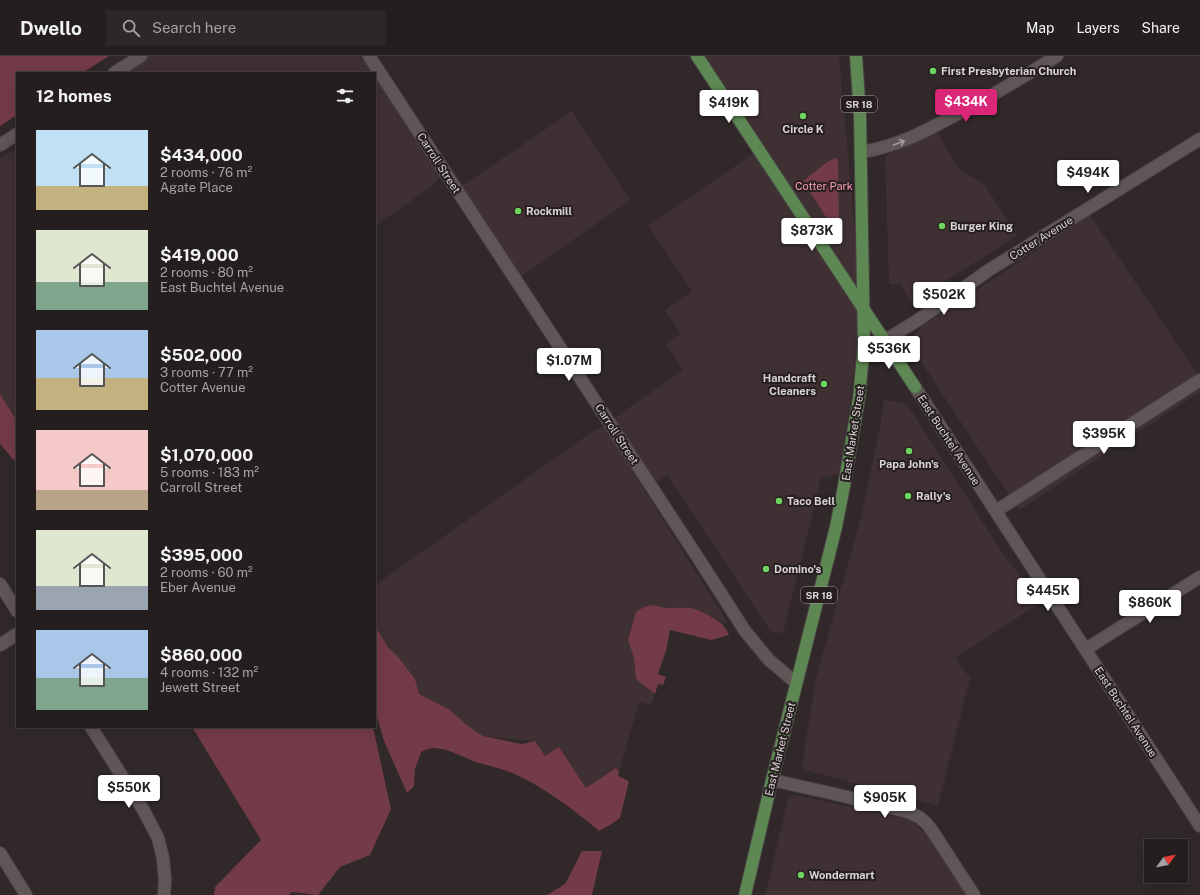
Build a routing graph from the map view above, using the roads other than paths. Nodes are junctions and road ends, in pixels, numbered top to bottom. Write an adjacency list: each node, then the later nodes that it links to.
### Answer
1 (141, 56): 6 (street)
2 (369, 56): 22 (street, Carroll Street)
3 (697, 56): 11 (main road, East Buchtel Avenue)
4 (856, 56): 10 (main road, East Market Street / SR 18)
5 (1057, 56): 10 (street, one-way to 5)
6 (116, 72)
7 (16, 135): 9 (street)
8 (1200, 139): 12 (street, Cotter Avenue)
9 (0, 145)
10 (861, 152): 11 (main road, East Market Street / SR 18)
11 (864, 311): 12 (main road, East Buchtel Avenue); 22 (main road, East Market Street / SR 18)
12 (884, 341): 14 (main road, East Buchtel Avenue)
13 (1200, 380): 15 (street)
14 (914, 387): 15 (street, East Buchtel Avenue)
15 (996, 511): 21 (street, East Buchtel Avenue)
16 (1200, 577): 21 (street)
17 (0, 584): 18 (street)
18 (16, 609)
19 (16, 635): 20 (street)
20 (0, 645)
21 (1086, 649): 25 (street, East Buchtel Avenue)
22 (796, 682): 24 (main road, East Market Street / SR 18)
23 (92, 728): 28 (street)
24 (772, 780): 29 (main road, East Market Street / SR 18); 30 (street)
25 (1198, 820)
26 (0, 854): 27 (street)
27 (26, 895)
28 (164, 895)
29 (745, 895)
30 (974, 895)

